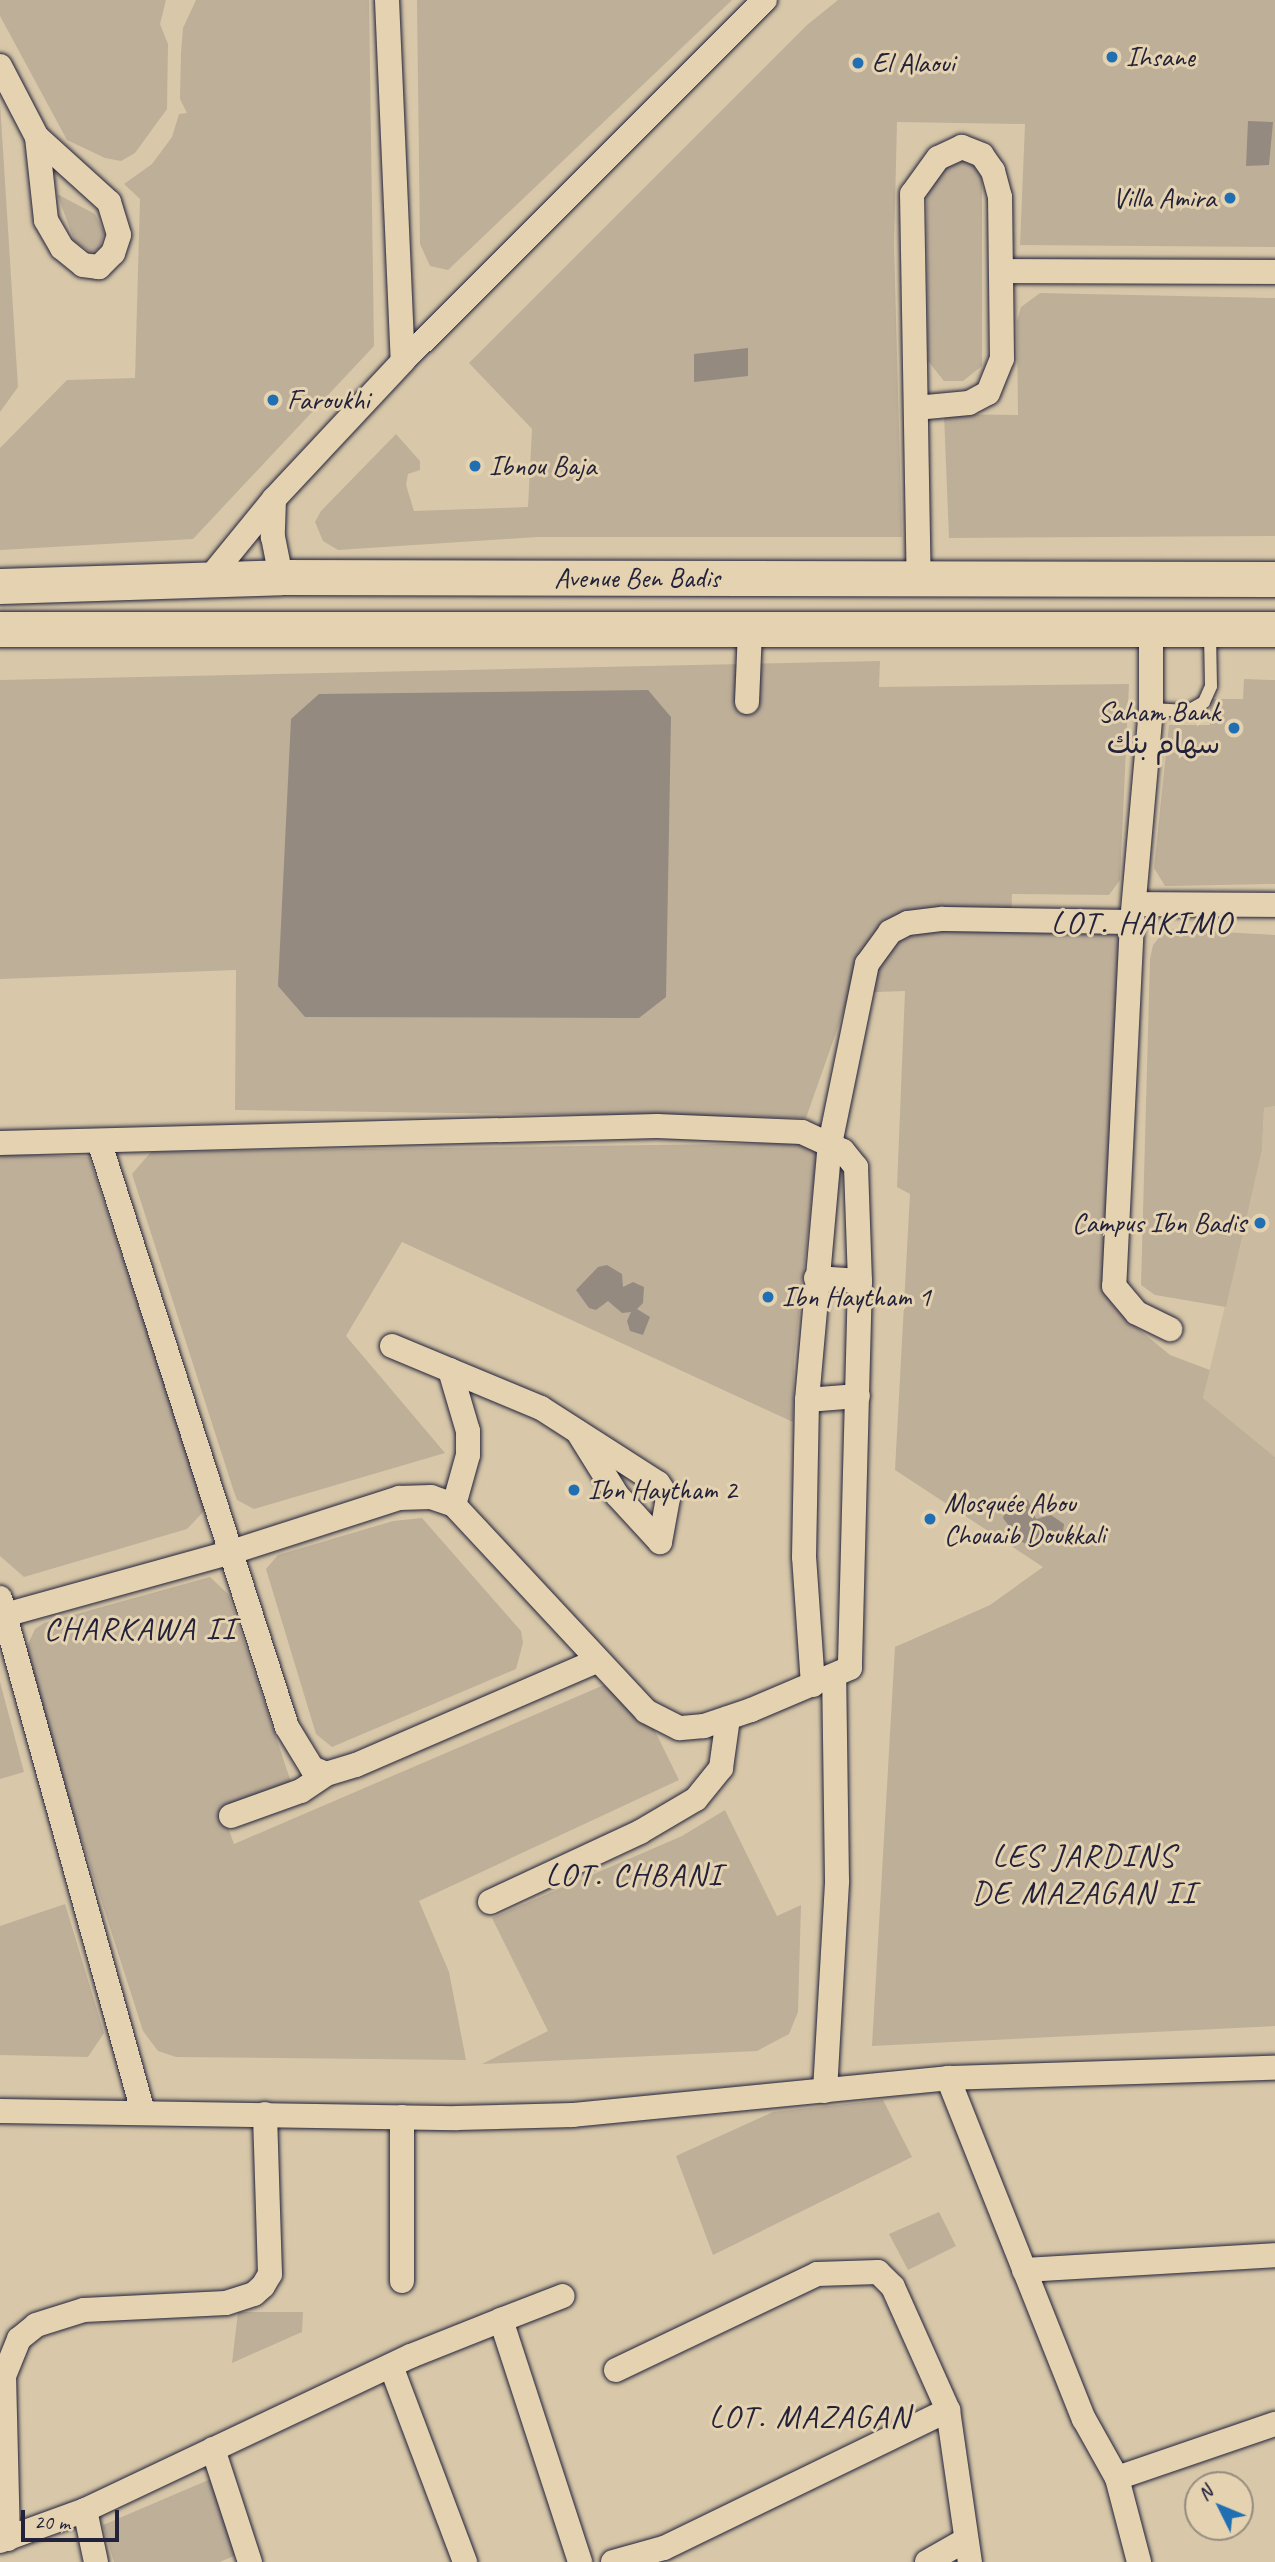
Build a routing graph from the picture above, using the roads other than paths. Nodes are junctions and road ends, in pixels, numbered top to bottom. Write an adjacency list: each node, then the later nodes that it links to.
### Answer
1 (387, 0): 7 (street)
2 (765, 0): 7 (street)
3 (0, 66): 4 (street)
4 (37, 137): 4 (street)
5 (1003, 271): 6 (street); 8 (street); 8 (street)
6 (1275, 272)
7 (404, 361): 9 (street)
8 (916, 408): 11 (street)
9 (274, 499): 10 (street); 13 (street)
10 (281, 577): 11 (main road, Avenue Ben Badis); 13 (main road, Avenue Ben Badis)
11 (919, 578): 12 (main road, Avenue Ben Badis)
12 (1275, 579)
13 (207, 581): 14 (main road, Avenue Ben Badis)
14 (0, 586)
15 (1152, 628): 17 (main road, Avenue Ben Badis); 18 (main road, Avenue Ben Badis); 21 (street)
16 (0, 629): 17 (main road, Avenue Ben Badis)
17 (750, 629): 20 (street)
18 (1210, 629): 19 (main road, Avenue Ben Badis); 21 (lane)
19 (1275, 629)
20 (747, 702)
21 (1151, 709): 23 (street)
22 (1275, 905): 23 (street)
23 (1133, 913): 26 (street); 29 (street)
24 (0, 1143): 25 (street)
25 (100, 1144): 26 (street); 36 (street)
26 (830, 1144): 27 (street); 28 (street)
27 (816, 1278): 28 (street); 33 (street)
28 (860, 1281): 32 (street)
29 (1170, 1329)
30 (392, 1346): 31 (street)
31 (450, 1370): 34 (street); 35 (street)
32 (858, 1396): 33 (street); 39 (street)
33 (807, 1400): 39 (street)
34 (578, 1432)
35 (454, 1505): 36 (street); 38 (street)
36 (232, 1552): 37 (street); 41 (street)
37 (2, 1606): 48 (street)
38 (596, 1661): 40 (street); 41 (street)
39 (823, 1681): 40 (street); 46 (street)
40 (728, 1718): 43 (street)
41 (326, 1774): 42 (street)
42 (231, 1816)
43 (491, 1902)
44 (1275, 2068): 45 (street)
45 (948, 2078): 46 (street); 52 (street)
46 (825, 2091): 50 (street)
47 (0, 2111): 48 (street)
48 (143, 2112): 49 (street)
49 (265, 2114): 50 (street); 63 (street)
50 (402, 2117): 53 (street)
51 (1275, 2255): 52 (street)
52 (1024, 2270): 61 (street)
53 (402, 2281)
54 (563, 2296): 55 (street)
55 (501, 2320): 56 (street); 68 (street)
56 (391, 2366): 60 (street); 67 (street)
57 (616, 2370): 58 (street)
58 (948, 2410): 64 (street); 69 (street)
59 (1275, 2424): 61 (street)
60 (213, 2449): 62 (street); 66 (street)
61 (1117, 2478): 71 (street)
62 (85, 2510): 63 (street); 65 (street)
63 (4, 2540)
64 (967, 2552): 70 (street)
65 (96, 2562)
66 (250, 2562)
67 (466, 2562)
68 (580, 2562)
69 (613, 2562)
70 (927, 2562)
71 (1139, 2562)

